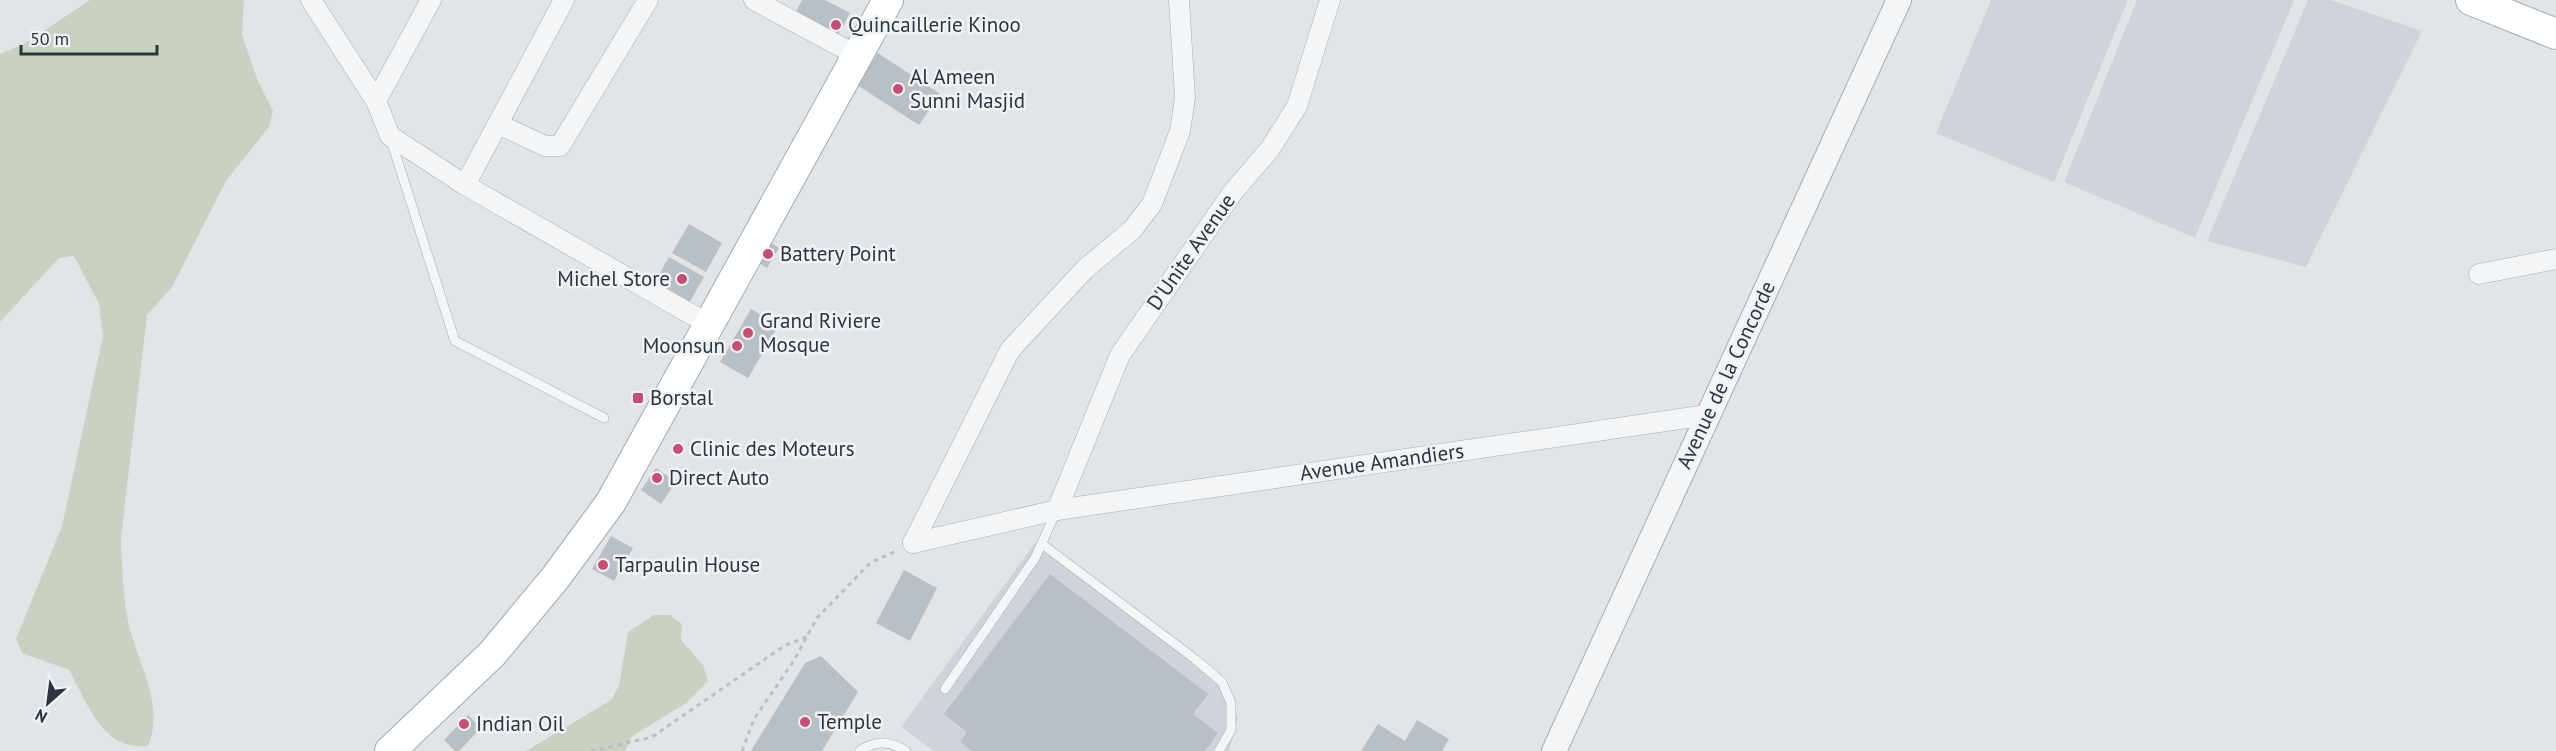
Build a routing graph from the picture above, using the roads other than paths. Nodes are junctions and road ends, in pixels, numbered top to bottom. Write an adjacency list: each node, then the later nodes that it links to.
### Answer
1 (311, 0): 13 (street)
2 (431, 0): 13 (street)
3 (564, 0): 14 (street)
4 (648, 0): 14 (street)
5 (754, 0): 12 (street)
6 (888, 0): 12 (main road)
7 (1179, 0): 22 (street, Avenue Amandiers)
8 (1330, 0): 22 (street, D'Unite Avenue)
9 (1899, 0): 20 (street, Avenue de la Concorde)
10 (2471, 0): 11 (main road)
11 (2556, 34)
12 (858, 56): 19 (main road)
13 (376, 101): 15 (street)
14 (498, 124): 16 (street)
15 (390, 136): 16 (street); 21 (lane)
16 (465, 185): 19 (street)
17 (2556, 259): 18 (street)
18 (2479, 274)
19 (711, 325): 25 (main road)
20 (1707, 415): 22 (street, Avenue Amandiers); 29 (street, Avenue de la Concorde)
21 (604, 418)
22 (1057, 510): 23 (lane)
23 (1042, 544): 24 (lane); 28 (lane)
24 (945, 689)
25 (390, 751)
26 (860, 751): 27 (lane)
27 (906, 751)
28 (1219, 751)
29 (1554, 751)

